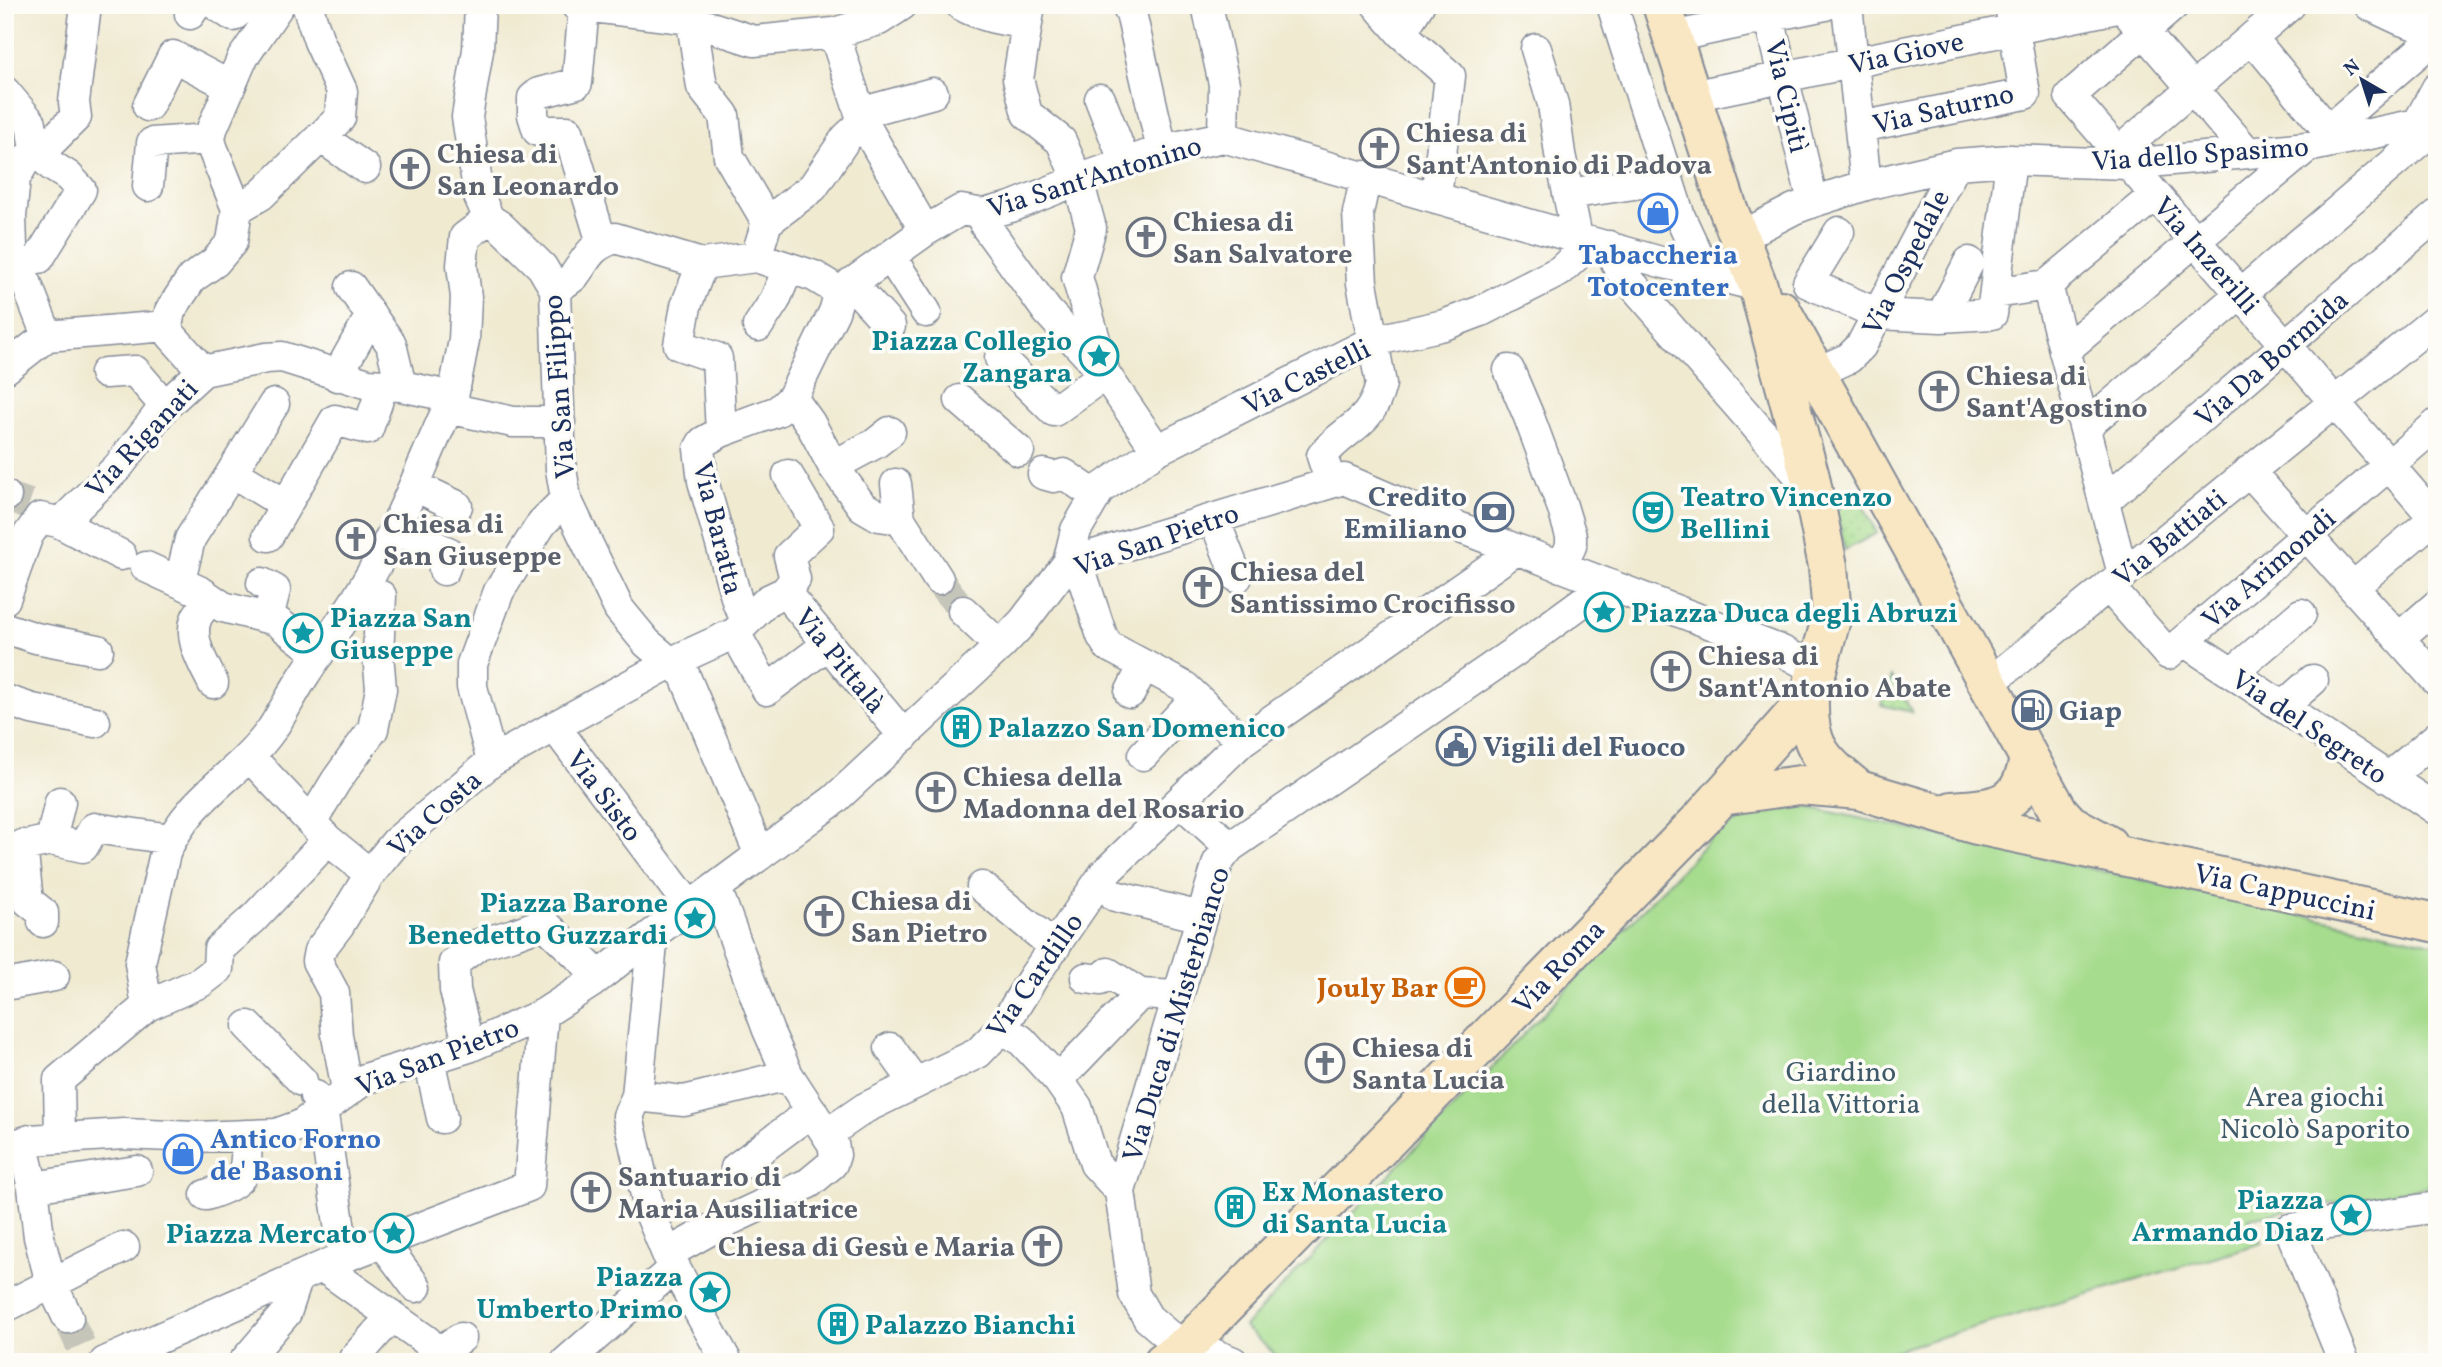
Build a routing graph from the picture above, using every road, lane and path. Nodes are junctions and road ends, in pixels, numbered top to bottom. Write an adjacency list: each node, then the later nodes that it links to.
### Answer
1 (86, 5): 47 (street)
2 (279, 5): 32 (street)
3 (307, 5): 44 (street)
4 (480, 5): 67 (street)
5 (961, 5): 20 (street)
6 (1127, 5): 48 (street)
7 (1207, 5): 43 (street)
8 (1377, 5): 26 (street)
9 (1419, 5): 26 (street)
10 (1612, 5): 56 (street)
11 (1825, 5): 19 (street)
12 (1847, 5): 30 (street)
13 (2174, 5): 24 (street, Via Inzerilli)
14 (2290, 5): 28 (street)
15 (2369, 5): 27 (street)
16 (580, 6): 21 (street); 74 (street)
17 (902, 6): 25 (street)
18 (2122, 6): 22 (street, Via Giove); 24 (street)
19 (1768, 11): 23 (street); 31 (street, Via Cipitì)
20 (1028, 14): 57 (street)
21 (685, 15): 25 (street); 68 (street)
22 (2012, 17): 30 (street, Via Giove); 42 (street, Via Saturno)
23 (1667, 21): 37 (street)
24 (2143, 32): 34 (street); 51 (street, Via Inzerilli)
25 (834, 33): 40 (street)
26 (1402, 33): 63 (street)
27 (2437, 34): 46 (street)
28 (2252, 38): 34 (street); 46 (street)
29 (1536, 49): 60 (street)
30 (1853, 63): 31 (street, Via Giove); 42 (street)
31 (1783, 77): 37 (street, Via Giove); 61 (street, Via Cipitì)
32 (230, 86): 39 (street); 45 (street)
33 (2437, 88): 41 (street)
34 (2192, 89): 49 (street); 51 (street)
35 (5, 92): 47 (street)
36 (933, 93): 40 (street)
37 (1691, 96): 69 (street)
38 (1100, 99): 52 (street)
39 (148, 106)
40 (862, 118): 68 (street); 70 (street)
41 (2431, 123): 46 (street, Via dello Spasimo); 89 (street)
42 (1860, 127): 58 (street)
43 (1223, 137): 48 (street, Via Sant'Antonino); 55 (street, Via Sant'Antonino)
44 (322, 138): 54 (street); 64 (street)
45 (210, 139): 59 (street); 64 (street)
46 (2322, 139): 49 (street, Via dello Spasimo); 73 (street)
47 (35, 140): 78 (street); 98 (street)
48 (1162, 150): 52 (street, Via Sant'Antonino)
49 (2248, 153): 51 (street, Via dello Spasimo)
50 (2011, 160): 51 (street, Via dello Spasimo); 53 (street, Via dello Spasimo); 88 (street)
51 (2118, 160): 62 (street, Via Inzerilli)
52 (1125, 163): 57 (street, Via Sant'Antonino)
53 (1956, 164): 58 (street, Via dello Spasimo); 91 (street, Via Ospedale)
54 (365, 169)
55 (1366, 176): 63 (street, Via Sant'Antonino); 99 (street)
56 (1668, 178): 60 (street); 82 (street)
57 (1078, 180): 65 (street, Via Sant'Antonino); 109 (street)
58 (1870, 180): 61 (street, Via dello Spasimo)
59 (148, 186)
60 (1568, 194): 72 (street)
61 (1811, 194): 69 (street, Via dello Spasimo)
62 (2155, 195): 73 (street, Via Inzerilli); 83 (street)
63 (1436, 198): 72 (street, Via Sant'Antonino)
64 (237, 209): 95 (street)
65 (983, 214): 70 (street, Via Sant'Antonino); 109 (street)
66 (2437, 215): 100 (street, Via Da Bormida)
67 (495, 222): 87 (street, Via San Filippo); 113 (street)
68 (767, 222): 77 (street)
69 (1734, 222): 84 (street)
70 (925, 231): 76 (street, Via Sant'Antonino)
71 (1839, 232): 91 (street)
72 (1577, 237): 75 (street, Via Sant'Antonino); 99 (street, Via Castelli)
73 (2195, 241): 89 (street, Via Inzerilli); 101 (street)
74 (602, 243): 80 (street); 87 (street)
75 (1609, 246): 82 (street, Via Sant'Antonino); 132 (street)
76 (890, 256): 85 (street, Via Sant'Antonino); 90 (street)
77 (756, 257): 80 (street); 81 (street)
78 (38, 258)
79 (1969, 262): 93 (street)
80 (702, 264): 120 (street)
81 (788, 269): 85 (street); 96 (street)
82 (1705, 271): 84 (street, Via Sant'Antonino)
83 (2047, 285): 88 (street); 101 (street)
84 (1758, 286): 103 (street); 132 (street)
85 (846, 287): 97 (street); 111 (street)
86 (351, 288): 92 (street)
87 (555, 289): 117 (street, Via San Filippo)
88 (1995, 293): 93 (street)
89 (2241, 294): 100 (street, Via Inzerilli); 119 (street)
90 (926, 312)
91 (1878, 314): 93 (street); 103 (street, Via Ospedale)
92 (371, 315): 108 (street); 110 (street)
93 (1941, 317)
94 (2437, 318): 116 (street, Via Battiati)
95 (167, 326): 98 (street); 106 (street)
96 (758, 326)
97 (890, 326)
98 (47, 336): 104 (street)
99 (1373, 341): 122 (street, Via Castelli); 131 (street)
100 (2286, 346): 116 (street, Via Inzerilli); 137 (street, Via Da Bormida)
101 (2064, 351): 119 (street)
102 (1000, 358): 109 (street)
103 (1833, 365): 124 (street)
104 (5, 369)
105 (1509, 370): 149 (street)
106 (204, 371): 108 (street, Via Riganati); 115 (street, Via Riganati)
107 (105, 373): 115 (street)
108 (337, 376): 110 (street, Via Riganati)
109 (1095, 382): 122 (street)
110 (392, 386): 113 (street, Via Riganati); 138 (street)
111 (792, 398): 120 (street, Via Baratta); 126 (street)
112 (960, 400): 123 (street)
113 (451, 402): 117 (street, Via Riganati); 134 (street)
114 (274, 404): 128 (street)
115 (165, 406): 140 (street, Via Riganati)
116 (2339, 407): 125 (street); 127 (street, Via Battiati)
117 (560, 422): 136 (street, Via San Filippo)
118 (2437, 424): 125 (street, Via Arimondi)
119 (2085, 427): 137 (street)
120 (721, 432): 166 (street, Via Baratta)
121 (890, 432): 126 (street)
122 (1157, 450): 135 (street, Via Castelli)
123 (1018, 451)
124 (1867, 465): 132 (street); 181 (street)
125 (2388, 465): 141 (street); 145 (street, Via Arimondi)
126 (833, 466): 142 (street)
127 (2249, 471): 145 (street); 153 (street, Via Battiati)
128 (232, 472): 138 (street); 154 (street)
129 (1043, 474): 135 (street)
130 (788, 475): 158 (street)
131 (1331, 483): 143 (street, Via San Pietro); 147 (street, Via San Pietro)
132 (1811, 483): 180 (street)
133 (896, 484): 142 (street)
134 (415, 486): 139 (street); 144 (street)
135 (1096, 496): 148 (street, Via Castelli)
136 (566, 499): 173 (street, Via San Filippo); 194 (street)
137 (2104, 501): 153 (street)
138 (286, 505): 146 (street)
139 (457, 506)
140 (28, 507): 154 (street); 160 (street)
141 (2436, 518): 157 (street)
142 (900, 519): 152 (street)
143 (1214, 519): 148 (street, Via San Pietro); 151 (street)
144 (394, 528): 150 (street); 159 (street)
145 (2307, 535): 157 (street); 169 (street, Via Arimondi)
146 (268, 536)
147 (1508, 547): 149 (street, Via San Pietro); 190 (street, Via Cardillo)
148 (1073, 562): 171 (street, Via San Pietro); 175 (street)
149 (1561, 566): 156 (street, Via San Pietro)
150 (444, 570)
151 (1237, 577)
152 (938, 579)
153 (2116, 580): 169 (street, Via Arimondi); 181 (street, Via Battiati)
154 (180, 581): 161 (street)
155 (262, 583): 165 (street)
156 (1608, 584): 180 (street, Via San Pietro); 205 (street, Via Duca di Misterbianco)
157 (2353, 587): 168 (street)
158 (785, 592): 166 (street, Via Pittalà); 170 (street, Via Pittalà)
159 (372, 593): 174 (street); 202 (street)
160 (5, 599)
161 (211, 599): 165 (street); 179 (street)
162 (2437, 605): 168 (street)
163 (963, 611): 171 (street)
164 (2301, 614): 176 (street)
165 (272, 619): 174 (street)
166 (741, 626): 170 (street); 173 (street, Via Pittalà)
167 (5, 628): 172 (street)
168 (2399, 638): 178 (street)
169 (2184, 641): 176 (street, Via del Segreto)
170 (827, 645): 188 (street, Via Pittalà)
171 (1000, 646): 188 (street, Via San Pietro)
172 (98, 650)
173 (672, 662): 187 (street, Via Costa); 206 (street, Via San Filippo)
174 (311, 665): 192 (street)
175 (1144, 665): 182 (street); 183 (street)
176 (2232, 673): 185 (street, Via del Segreto)
177 (2313, 680): 185 (street)
178 (2437, 681)
179 (213, 683)
180 (1813, 684): 196 (street); 197 (street, Via Roma)
181 (1988, 684): 193 (street)
182 (1130, 693)
183 (1196, 698): 190 (street); 191 (street)
184 (5, 700): 186 (street)
185 (2282, 707): 195 (street, Via del Segreto)
186 (95, 722)
187 (555, 727): 194 (street, Via Costa); 212 (street, Via Sisto)
188 (904, 736): 206 (street, Via San Pietro)
189 (2437, 737): 195 (street)
190 (1242, 741): 198 (street, Via Cardillo)
191 (1143, 755)
192 (249, 756): 202 (street); 203 (street)
193 (2029, 758): 201 (street); 207 (street)
194 (492, 761): 208 (street, Via Costa)
195 (2388, 778): 200 (street, Via del Segreto)
196 (1859, 790): 197 (street); 201 (street, Via Cappuccini)
197 (1721, 796): 256 (street, Via Roma)
198 (1180, 801): 205 (street); 217 (street, Via Cardillo)
199 (60, 802): 204 (street)
200 (2437, 810)
201 (1936, 813): 207 (street, Via Cappuccini)
202 (319, 831): 208 (street); 224 (street)
203 (171, 839): 204 (street); 224 (street)
204 (26, 845): 214 (street)
205 (1230, 847): 213 (street, Via Duca di Misterbianco)
206 (769, 849): 210 (street, Via San Pietro)
207 (2133, 859): 215 (street, Via Cappuccini)
208 (370, 874): 234 (street, Via Costa)
209 (982, 887): 217 (street)
210 (716, 888): 212 (street, Via San Pietro); 231 (street)
211 (1115, 896): 213 (street)
212 (690, 907): 216 (street, Via San Pietro)
213 (1201, 917): 223 (street, Via Duca di Misterbianco)
214 (43, 922)
215 (2437, 923)
216 (653, 934): 218 (street, Via San Pietro); 236 (street)
217 (1055, 947): 227 (street, Via Cardillo)
218 (606, 970): 225 (street, Via San Pietro); 228 (street)
219 (54, 976): 221 (street)
220 (1086, 978): 222 (street)
221 (5, 985)
222 (1140, 994): 223 (street); 232 (street)
223 (1177, 996): 245 (street, Via Duca di Misterbianco)
224 (147, 1006): 240 (street)
225 (543, 1014): 228 (street, Via San Pietro); 248 (street)
226 (248, 1026): 235 (street)
227 (1002, 1028): 232 (street); 233 (street, Via Cardillo)
228 (469, 1047): 230 (street, Via San Pietro)
229 (890, 1048): 233 (street)
230 (429, 1059): 234 (street, Via San Pietro); 237 (street)
231 (788, 1075): 236 (street); 238 (street)
232 (1058, 1080): 245 (street)
233 (915, 1083): 238 (street, Via Cardillo)
234 (347, 1090): 235 (street, Via San Pietro)
235 (312, 1094): 239 (street, Via San Pietro); 251 (street)
236 (637, 1096): 250 (street)
237 (442, 1118)
238 (819, 1123): 242 (street, Via Cardillo); 250 (street)
239 (246, 1135): 240 (street, Via San Pietro); 246 (street)
240 (60, 1138): 241 (street, Via San Pietro)
241 (14, 1146): 244 (street)
242 (736, 1168)
243 (137, 1171): 244 (street)
244 (33, 1187): 253 (street)
245 (1120, 1191): 256 (street)
246 (206, 1195)
247 (2437, 1207): 263 (street)
248 (383, 1243): 251 (street); 252 (street)
249 (124, 1247): 253 (street)
250 (668, 1255): 260 (street); 261 (street)
251 (320, 1267): 254 (street); 258 (street); 259 (street)
252 (416, 1287)
253 (43, 1300)
254 (391, 1317): 255 (street); 257 (street)
255 (446, 1351)
256 (1175, 1353): 262 (street)
257 (354, 1359)
258 (93, 1360)
259 (244, 1362)
260 (566, 1362)
261 (727, 1362)
262 (1233, 1362)
263 (2344, 1362)

